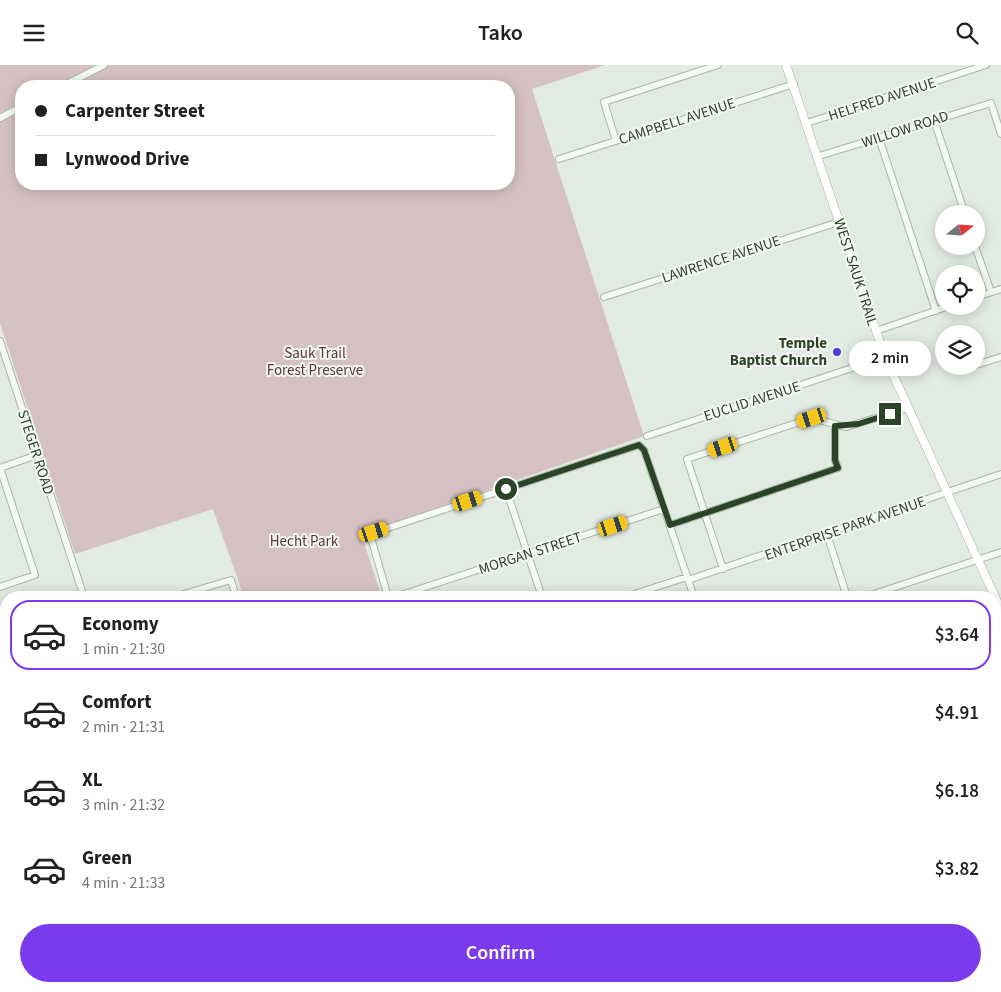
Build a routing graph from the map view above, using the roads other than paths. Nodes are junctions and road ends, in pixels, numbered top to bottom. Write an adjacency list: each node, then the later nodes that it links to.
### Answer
1 (104, 65): 5 (street)
2 (718, 65): 13 (street)
3 (786, 65): 6 (main road, WEST SAUK TRAIL)
4 (986, 65): 10 (street, HELFRED AVENUE)
5 (74, 80)
6 (794, 84): 10 (main road, WEST SAUK TRAIL); 13 (street, CAMPBELL AVENUE)
7 (15, 110): 8 (street)
8 (0, 118)
9 (934, 120): 11 (street, WILLOW ROAD); 12 (street, WILLOW ROAD); 16 (street)
10 (807, 123): 14 (main road, WEST SAUK TRAIL)
11 (1001, 133)
12 (879, 138): 14 (street, WILLOW ROAD); 23 (street)
13 (616, 141): 15 (street, CAMPBELL AVENUE)
14 (819, 156): 17 (main road, WEST SAUK TRAIL)
15 (559, 159)
16 (962, 205)
17 (839, 221): 22 (street, LAWRENCE AVENUE); 25 (main road, WEST SAUK TRAIL)
18 (979, 255): 20 (street)
19 (1001, 289): 20 (street)
20 (991, 292): 21 (street)
21 (985, 294)
22 (604, 297)
23 (935, 308)
24 (935, 311): 25 (street)
25 (876, 331): 27 (main road, WEST SAUK TRAIL)
26 (0, 341): 33 (street, STEGER ROAD)
27 (885, 357): 30 (main road, WEST SAUK TRAIL); 32 (street, EUCLID AVENUE)
28 (1001, 357): 29 (street)
29 (985, 362)
30 (908, 408): 31 (street); 37 (main road, WEST SAUK TRAIL)
31 (835, 426): 39 (street); 39 (street)
32 (647, 436)
33 (37, 455): 34 (street); 48 (street, STEGER ROAD)
34 (0, 468): 47 (street)
35 (1001, 474): 37 (street, ENTERPRISE PARK AVENUE)
36 (506, 489): 38 (street); 43 (street); 51 (street)
37 (948, 492): 41 (street, ENTERPRISE PARK AVENUE); 44 (main road, WEST SAUK TRAIL)
38 (664, 509): 40 (street); 43 (street, MORGAN STREET)
39 (705, 513): 40 (street); 45 (street)
40 (670, 525): 46 (street)
41 (827, 534): 45 (street, ENTERPRISE PARK AVENUE); 56 (street)
42 (1001, 552): 44 (street)
43 (527, 554): 52 (street, MORGAN STREET); 53 (street)
44 (978, 559): 57 (street); 58 (main road, WEST SAUK TRAIL)
45 (723, 569): 46 (street, ENTERPRISE PARK AVENUE)
46 (688, 579): 54 (street, ENTERPRISE PARK AVENUE); 55 (street)
47 (0, 587)
48 (82, 591)
49 (194, 591): 50 (street)
50 (234, 591)
51 (386, 591)
52 (413, 591)
53 (540, 591)
54 (646, 591)
55 (692, 591)
56 (845, 591)
57 (883, 591)
58 (993, 591)

